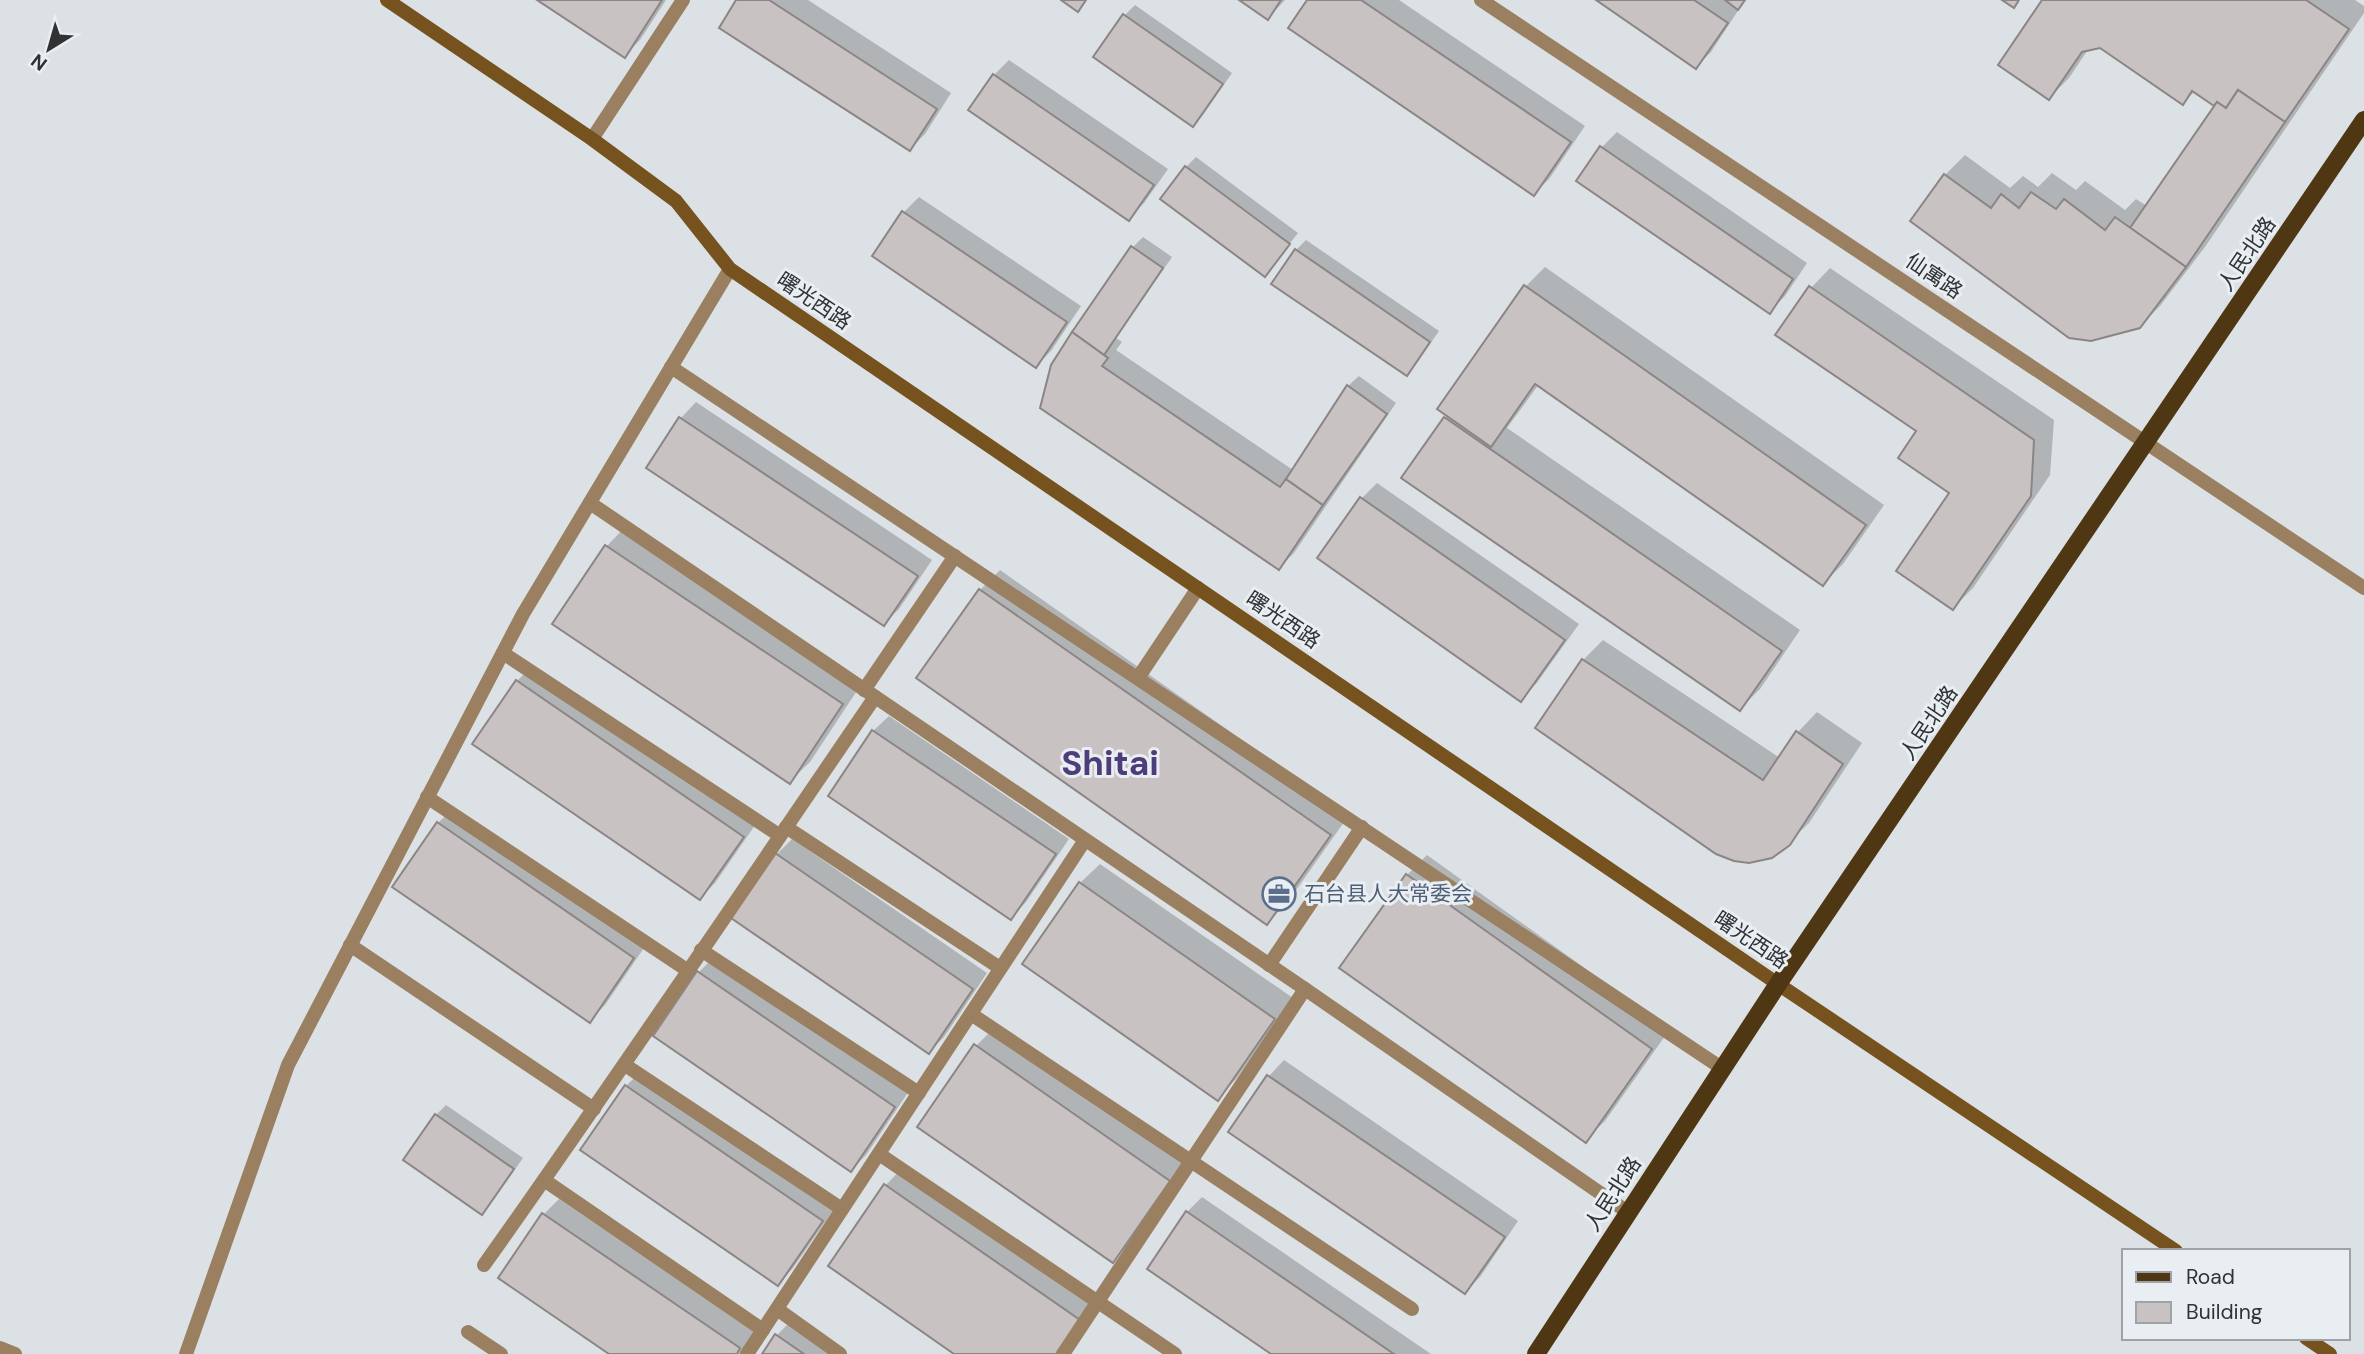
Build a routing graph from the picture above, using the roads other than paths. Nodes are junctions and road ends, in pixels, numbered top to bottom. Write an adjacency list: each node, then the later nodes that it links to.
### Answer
1 (387, 0): 5 (main road, 曙光西路)
2 (683, 0): 5 (street)
3 (1481, 0): 8 (street, 仙寓路)
4 (2364, 120): 8 (main road, 人民北路)
5 (592, 139): 6 (main road, 曙光西路)
6 (730, 269): 7 (street); 11 (main road, 曙光西路)
7 (671, 367): 9 (street); 10 (street)
8 (2147, 443): 12 (street, 仙寓路); 25 (main road, 人民北路)
9 (590, 503): 13 (street); 15 (street)
10 (955, 556): 14 (street); 15 (street)
11 (1198, 588): 14 (street); 25 (main road, 曙光西路)
12 (2364, 588)
13 (503, 653): 16 (street); 18 (street)
14 (1138, 678): 17 (street)
15 (870, 694): 18 (street); 19 (street)
16 (427, 797): 20 (street); 24 (street)
17 (1362, 828): 22 (street); 29 (street)
18 (783, 831): 21 (street); 23 (street)
19 (1086, 840): 22 (street); 23 (street)
20 (351, 945): 31 (street); 47 (street)
21 (701, 950): 24 (street); 30 (street)
22 (1269, 965): 26 (street)
23 (1000, 968): 27 (street)
24 (687, 970): 28 (street)
25 (1779, 984): 29 (main road, 人民北路); 37 (main road, 曙光西路)
26 (1305, 989): 33 (street); 36 (street)
27 (971, 1014): 30 (street); 33 (street)
28 (625, 1065): 31 (street); 35 (street)
29 (1723, 1069): 36 (main road, 人民北路)
30 (919, 1093): 32 (street)
31 (594, 1109): 34 (street)
32 (879, 1154): 35 (street); 39 (street)
33 (1191, 1161): 39 (street); 41 (street)
34 (544, 1180): 38 (street); 42 (street)
35 (842, 1209): 40 (street)
36 (1629, 1213): 53 (main road, 人民北路)
37 (2173, 1249)
38 (484, 1265)
39 (1098, 1303): 51 (street); 52 (street)
40 (776, 1309): 42 (street); 50 (street)
41 (1412, 1309)
42 (763, 1330): 49 (street)
43 (468, 1332): 48 (street)
44 (2309, 1340): 54 (main road)
45 (0, 1348): 46 (street)
46 (15, 1354)
47 (186, 1354)
48 (500, 1354)
49 (747, 1354)
50 (840, 1354)
51 (1063, 1354)
52 (1175, 1354)
53 (1536, 1354)
54 (2330, 1354)

